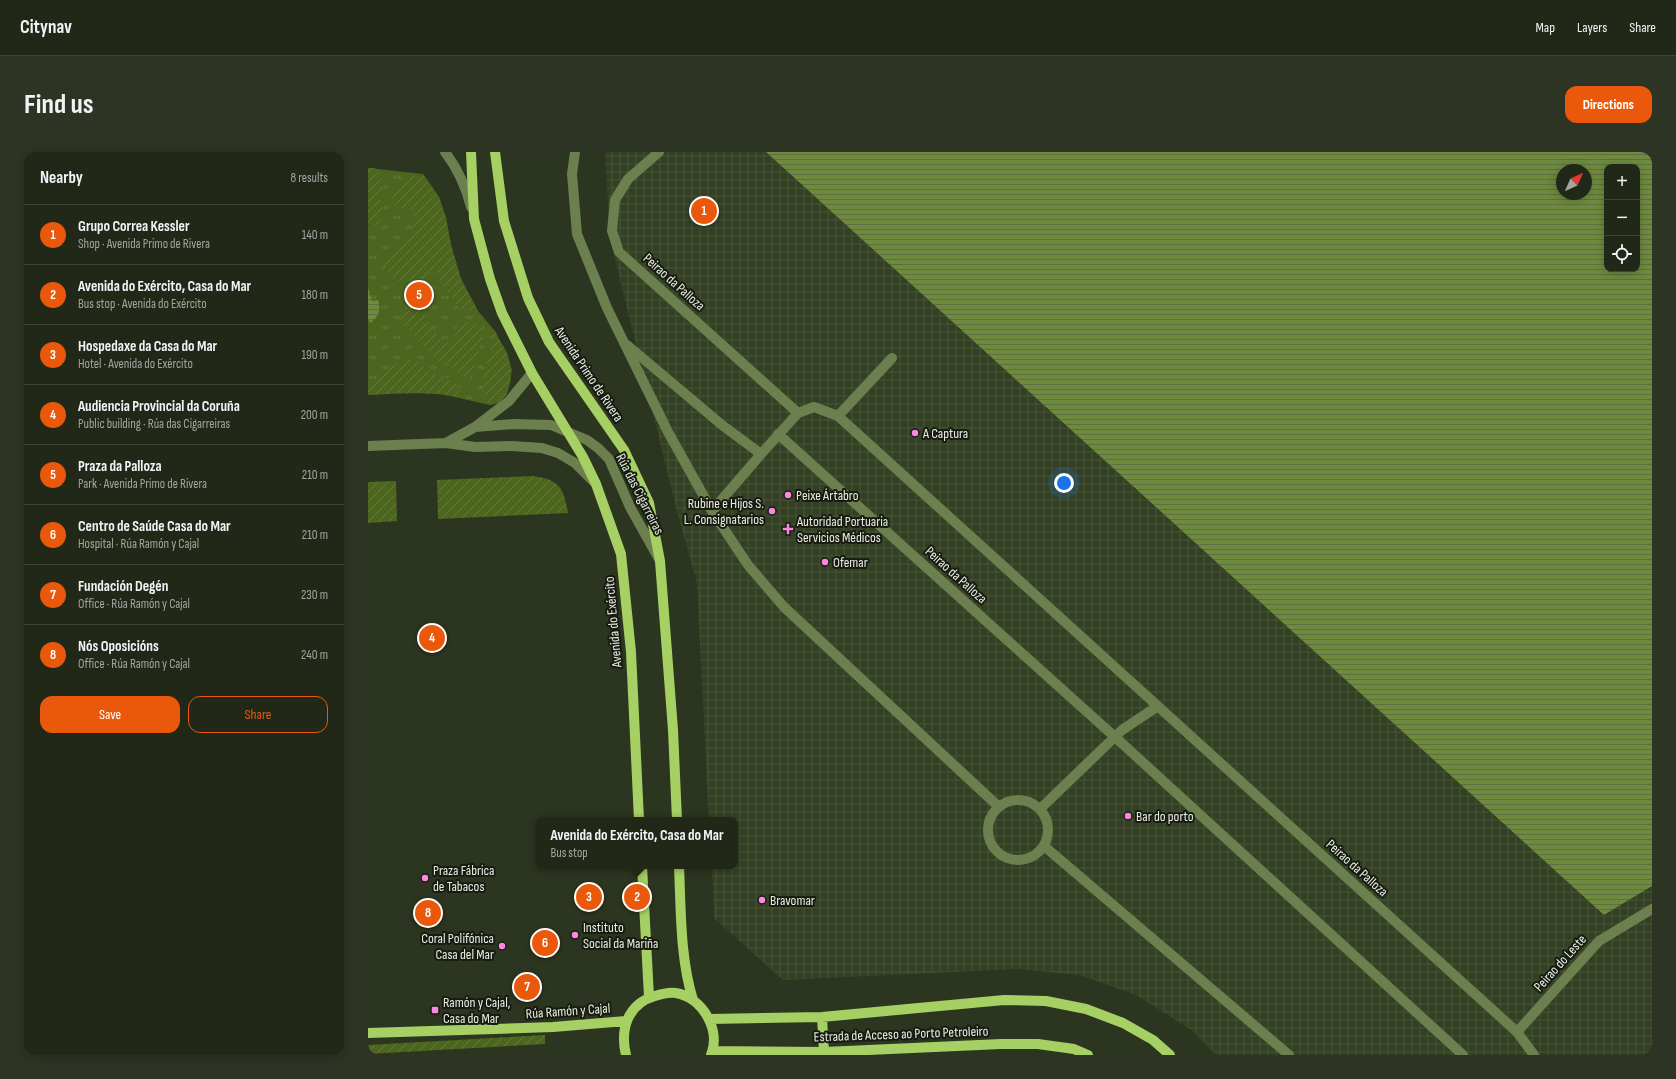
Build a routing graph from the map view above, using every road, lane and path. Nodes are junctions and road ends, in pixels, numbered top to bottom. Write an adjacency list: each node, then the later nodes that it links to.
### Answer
1 (445, 152): 6 (street)
2 (471, 152): 6 (main road)
3 (495, 152): 20 (main road, Avenida Primo de Rivera)
4 (575, 152): 7 (street)
5 (659, 152): 10 (street, Peirao da Palloza)
6 (474, 219): 9 (main road)
7 (624, 343): 17 (street); 19 (street)
8 (892, 358): 11 (street)
9 (532, 373): 12 (street, Rúa das Cigarreiras); 13 (main road)
10 (798, 413): 11 (street, Peirao da Palloza); 14 (street)
11 (838, 416): 21 (street, Peirao da Palloza)
12 (475, 427): 13 (street, Rúa das Cigarreiras); 15 (street, Rúa das Cigarreiras)
13 (568, 432): 18 (main road, Avenida do Exército); 20 (street, Rúa das Cigarreiras)
14 (778, 434): 17 (street); 22 (street, Peirao da Palloza)
15 (446, 443): 16 (street, Rúa das Cigarreiras); 18 (street, Rúa das Cigarreiras)
16 (368, 446)
17 (761, 454): 19 (street)
18 (596, 484): 25 (main road, Avenida do Exército)
19 (712, 511): 23 (street)
20 (660, 561): 26 (main road)
21 (1158, 706): 22 (street); 36 (street, Peirao da Palloza)
22 (1115, 737): 24 (street); 45 (street, Peirao da Palloza)
23 (999, 807): 24 (street); 27 (street)
24 (1040, 809): 27 (street)
25 (639, 817)
26 (677, 817)
27 (1044, 846): 44 (street)
28 (642, 869): 31 (main road)
29 (679, 869): 32 (main road)
30 (1652, 909): 36 (street, Peirao do Leste)
31 (649, 997): 32 (main road); 35 (main road)
32 (693, 1000): 34 (main road)
33 (822, 1017): 34 (main road, Estrada de Acceso ao Porto Petroleiro); 40 (main road); 43 (main road, Estrada de Acceso ao Porto Petroleiro)
34 (709, 1019): 38 (main road)
35 (626, 1021): 37 (main road, Rúa Ramón y Cajal); 41 (main road)
36 (1517, 1032): 46 (street, Peirao da Palloza)
37 (368, 1033)
38 (712, 1053): 40 (main road, Estrada de Acceso ao Porto Petroleiro)
39 (863, 1053): 40 (main road, Estrada de Acceso ao Porto Petroleiro); 42 (main road, Estrada de Acceso ao Porto Petroleiro)
40 (824, 1054)
41 (626, 1055)
42 (1088, 1055)
43 (1170, 1055)
44 (1289, 1055)
45 (1463, 1055)
46 (1534, 1055)

